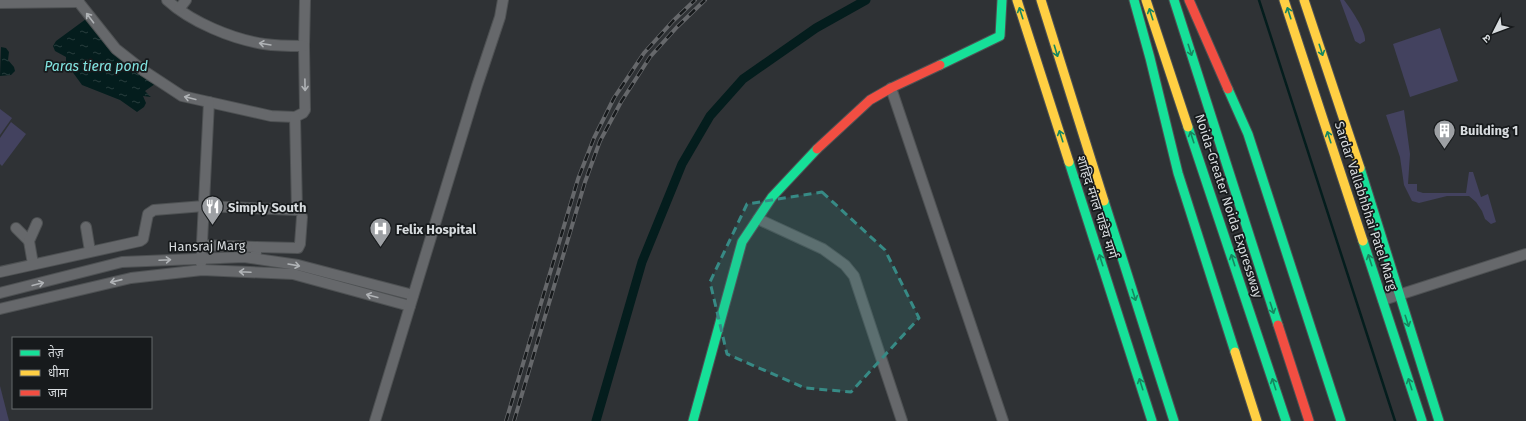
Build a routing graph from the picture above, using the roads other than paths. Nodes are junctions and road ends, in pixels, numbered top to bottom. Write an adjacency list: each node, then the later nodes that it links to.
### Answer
1 (167, 0): 16 (street)
2 (186, 0): 16 (street)
3 (305, 0): 17 (street)
4 (503, 0): 39 (street)
5 (1002, 0): 18 (main road)
6 (1017, 0): 20 (main road, शाहिद मंगल पांडेय मार्ग, one-way to 6)
7 (1041, 0): 20 (main road, one-way to 20)
8 (1134, 0): 50 (main road)
9 (1146, 0): 51 (main road, Noida-Greater Noida Expressway, one-way to 9)
10 (1174, 0): 52 (main road, Noida-Greater Noida Expressway, one-way to 52)
11 (1189, 0): 53 (main road)
12 (1284, 0): 41 (main road, Sardar Vallabhbhai Patel Marg, one-way to 12)
13 (1304, 0): 40 (main road, Sardar Vallabhbhai Patel Marg, one-way to 40)
14 (78, 1): 15 (street); 19 (street, one-way to 14)
15 (0, 3)
16 (179, 9): 17 (street, one-way to 16)
17 (304, 46): 21 (street, one-way to 21)
18 (891, 88): 24 (main road); 47 (street)
19 (209, 102): 21 (street); 22 (street)
20 (1065, 115): 48 (main road, शाहिद मंगल पांडेय मार्ग, one-way to 20); 49 (main road, one-way to 49)
21 (294, 117): 22 (street)
22 (204, 206): 29 (street); 31 (street)
23 (302, 217): 30 (street)
24 (758, 218): 45 (main road); 46 (street)
25 (37, 223): 28 (street)
26 (86, 227): 31 (street)
27 (16, 228): 28 (street)
28 (30, 241): 35 (street)
29 (202, 244): 30 (street); 33 (street)
30 (256, 247): 34 (street)
31 (90, 251): 35 (street)
32 (1526, 254): 40 (street)
33 (201, 258): 34 (street, Hansraj Marg); 36 (street); 38 (street, Hansraj Marg, one-way to 33)
34 (256, 259): 39 (street, Hansraj Marg, one-way to 39)
35 (33, 264): 37 (street)
36 (202, 270): 42 (street, Hansraj Marg, one-way to 36); 43 (street, Hansraj Marg, one-way to 43)
37 (0, 272)
38 (0, 293)
39 (413, 295): 42 (street)
40 (1398, 295): 41 (street); 55 (main road, Sardar Vallabhbhai Patel Marg, one-way to 55)
41 (1382, 300): 54 (main road, Sardar Vallabhbhai Patel Marg, one-way to 41)
42 (410, 306): 44 (street)
43 (0, 308)
44 (375, 421)
45 (693, 421)
46 (902, 421)
47 (1003, 421)
48 (1152, 421)
49 (1174, 421)
50 (1257, 421)
51 (1286, 421)
52 (1309, 421)
53 (1341, 421)
54 (1422, 421)
55 (1439, 421)

